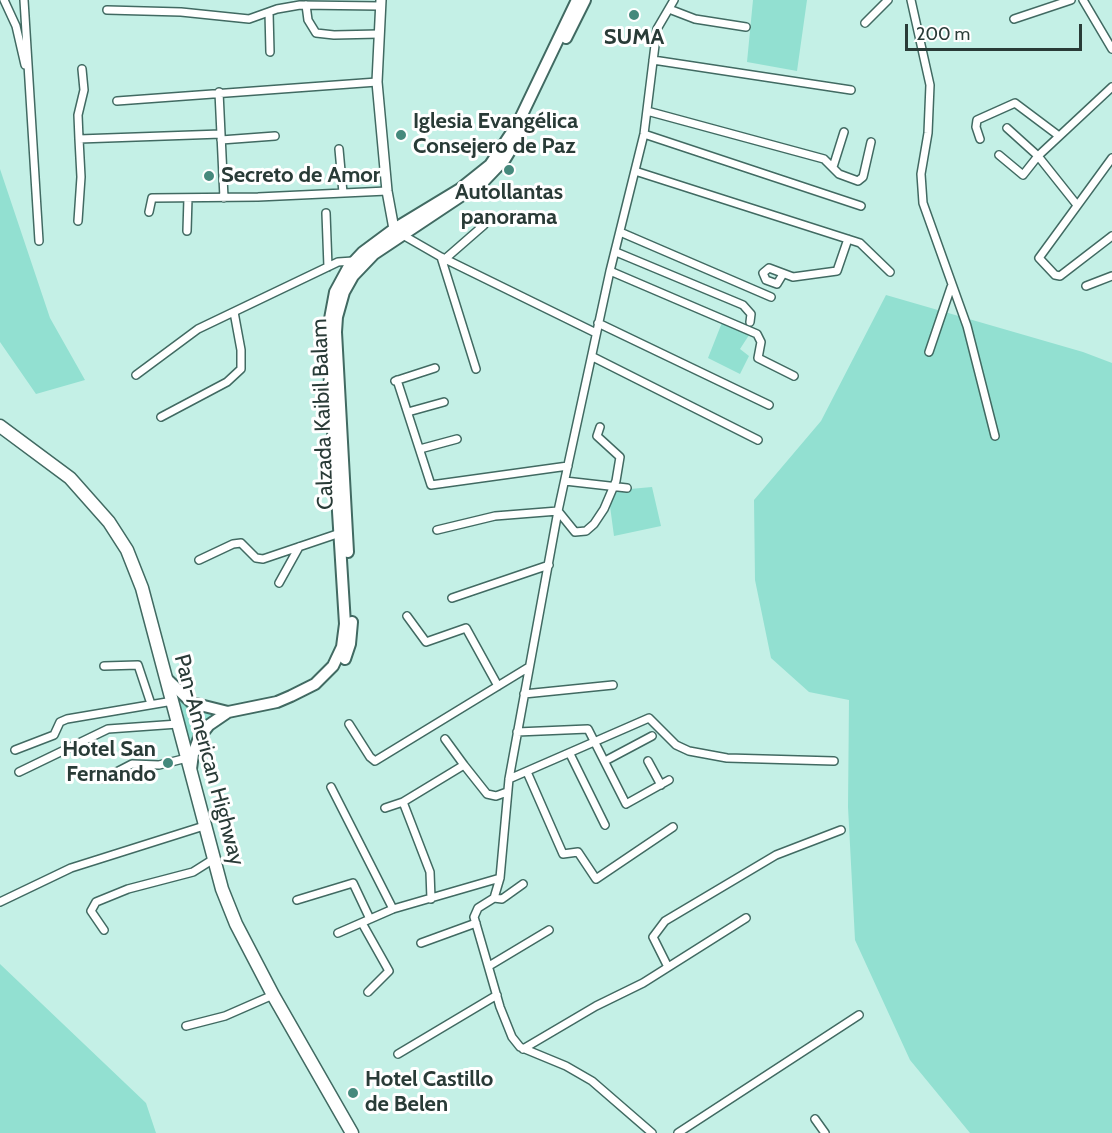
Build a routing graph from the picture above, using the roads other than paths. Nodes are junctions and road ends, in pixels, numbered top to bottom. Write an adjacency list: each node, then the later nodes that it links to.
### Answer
1 (4, 0): 23 (street)
2 (24, 0): 23 (street)
3 (577, 0): 56 (main road, Calzada Kaibil Balam)
4 (585, 0): 56 (main road, Calzada Kaibil Balam)
5 (674, 0): 12 (street)
6 (888, 0): 16 (street)
7 (912, 0): 69 (street)
8 (1071, 0): 15 (street)
9 (1083, 0): 19 (street)
10 (380, 3): 11 (street); 18 (street)
11 (306, 5): 14 (street); 18 (street)
12 (669, 9): 17 (street); 21 (street)
13 (107, 10): 14 (street)
14 (269, 12): 20 (street)
15 (1014, 19)
16 (865, 23)
17 (746, 27)
18 (379, 34): 24 (street)
19 (1112, 50)
20 (270, 52)
21 (653, 60): 26 (street); 29 (street)
22 (82, 69): 36 (street)
23 (28, 72): 60 (street)
24 (377, 82): 27 (street); 45 (street)
25 (1112, 87): 34 (street)
26 (851, 90)
27 (219, 92): 28 (street); 35 (street)
28 (117, 101)
29 (647, 111): 32 (street); 43 (street)
30 (1007, 128): 41 (street)
31 (844, 132): 43 (street)
32 (644, 134): 44 (street); 50 (street)
33 (275, 136): 35 (street)
34 (1059, 136): 37 (street); 41 (street)
35 (221, 137): 36 (street); 48 (street)
36 (79, 139): 53 (street)
37 (980, 139)
38 (871, 142): 43 (street)
39 (339, 149): 46 (street)
40 (999, 155): 41 (street)
41 (1038, 156): 49 (street)
42 (1112, 158): 49 (street)
43 (833, 167)
44 (635, 171): 57 (street); 59 (street)
45 (387, 191): 46 (street); 56 (street)
46 (344, 194): 48 (street)
47 (188, 198): 48 (street); 51 (street); 55 (street)
48 (224, 198)
49 (1077, 205): 58 (street)
50 (861, 206)
51 (149, 212)
52 (326, 213): 64 (street)
53 (78, 221)
54 (484, 225): 62 (street)
55 (187, 231)
56 (398, 232): 62 (street); 63 (main road, Calzada Kaibil Balam); 112 (main road, Calzada Kaibil Balam)
57 (620, 232): 61 (street); 71 (street)
58 (1112, 236)
59 (848, 239): 66 (street); 67 (street)
60 (39, 241)
61 (616, 252): 65 (street); 73 (street)
62 (443, 258): 75 (street); 79 (street)
63 (353, 261): 64 (street); 98 (main road, Calzada Kaibil Balam)
64 (328, 267): 72 (street)
65 (610, 271): 74 (street); 81 (street)
66 (890, 272)
67 (783, 274)
68 (1112, 276): 70 (street)
69 (951, 286): 76 (street); 88 (street)
70 (1086, 286)
71 (771, 297)
72 (234, 312): 80 (street); 85 (street)
73 (750, 322)
74 (598, 323): 75 (street); 83 (street)
75 (596, 333): 77 (street)
76 (929, 352)
77 (593, 357): 90 (street); 92 (street)
78 (435, 368): 84 (street)
79 (476, 369)
80 (136, 375)
81 (794, 376)
82 (444, 402): 84 (street)
83 (769, 405)
84 (408, 412): 91 (street)
85 (161, 417)
86 (0, 426): 107 (highway, Pan-American Highway)
87 (600, 427): 94 (street)
88 (995, 435)
89 (457, 439): 91 (street)
90 (758, 440)
91 (420, 449): 92 (street)
92 (568, 466): 93 (street)
93 (565, 481): 94 (street); 96 (street)
94 (614, 486): 95 (street); 96 (street)
95 (627, 488)
96 (558, 511): 97 (street); 101 (street)
97 (437, 530)
98 (340, 533): 99 (street); 112 (main road, Calzada Kaibil Balam)
99 (298, 547): 100 (street); 102 (street)
100 (199, 560)
101 (549, 565): 103 (street); 106 (street)
102 (279, 583)
103 (452, 598)
104 (407, 615): 109 (street)
105 (104, 666): 113 (street)
106 (529, 667): 109 (street); 110 (street)
107 (167, 679): 111 (highway, Pan-American Highway); 114 (main road, Calzada Kaibil Balam)
108 (613, 685): 110 (street)
109 (498, 686): 116 (street)
110 (524, 694): 117 (street)
111 (173, 701): 113 (street); 115 (highway, Pan-American Highway)
112 (277, 702): 114 (main road, Calzada Kaibil Balam)
113 (151, 704): 121 (street)
114 (228, 712): 129 (main road, Calzada Kaibil Balam)
115 (178, 724): 123 (highway, Pan-American Highway); 128 (street)
116 (348, 724)
117 (517, 732): 120 (street); 132 (street)
118 (652, 736): 124 (street)
119 (445, 739): 127 (street)
120 (595, 743): 122 (street); 124 (street); 126 (street)
121 (15, 750)
122 (570, 754): 130 (street); 139 (street)
123 (187, 758): 129 (highway, Pan-American Highway); 131 (street)
124 (604, 761): 134 (street)
125 (648, 761): 134 (street)
126 (834, 761)
127 (464, 765): 136 (street); 137 (street)
128 (19, 772)
129 (191, 772): 140 (highway, Pan-American Highway)
130 (527, 772): 132 (street); 141 (street)
131 (104, 779)
132 (509, 779): 136 (street)
133 (669, 780): 134 (street)
134 (661, 785)
135 (332, 787): 150 (street)
136 (507, 792): 144 (street)
137 (403, 802): 138 (street); 146 (street)
138 (385, 808)
139 (605, 825)
140 (204, 826): 143 (highway, Pan-American Highway); 149 (street)
141 (673, 827)
142 (841, 830): 160 (street)
143 (212, 860): 155 (street); 162 (highway, Pan-American Highway)
144 (500, 878): 146 (street); 147 (street)
145 (523, 884): 147 (street)
146 (431, 898): 150 (street)
147 (494, 898): 153 (street)
148 (297, 900): 152 (street)
149 (0, 902)
150 (393, 909): 152 (street)
151 (746, 918): 160 (street)
152 (370, 919): 154 (street)
153 (476, 922): 158 (street); 159 (street)
154 (362, 923): 157 (street); 161 (street)
155 (104, 930)
156 (549, 930): 159 (street)
157 (338, 933)
158 (421, 943)
159 (489, 966): 163 (street)
160 (668, 967): 166 (street)
161 (368, 992)
162 (273, 995): 165 (street); 169 (highway, Pan-American Highway)
163 (496, 995): 166 (street); 167 (street)
164 (859, 1016): 171 (street)
165 (186, 1026)
166 (524, 1049): 170 (street)
167 (398, 1054)
168 (815, 1119): 172 (street)
169 (352, 1133)
170 (652, 1133)
171 (678, 1133)
172 (825, 1133)

